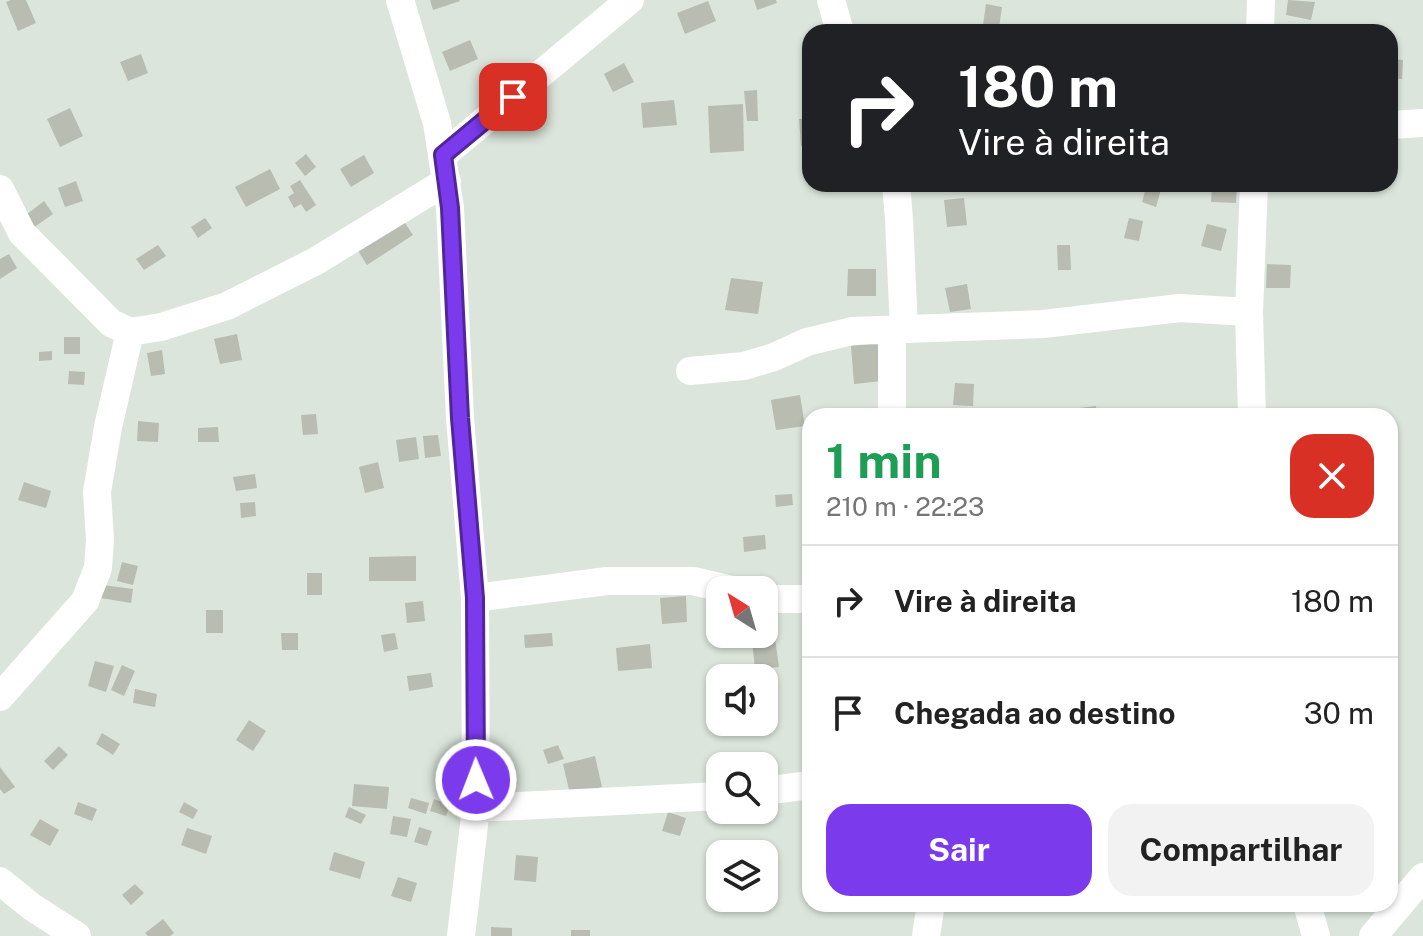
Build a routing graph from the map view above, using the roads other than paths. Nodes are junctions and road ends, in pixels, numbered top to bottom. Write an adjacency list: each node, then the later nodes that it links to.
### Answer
1 (400, 0): 9 (street)
2 (630, 0): 9 (street)
3 (831, 0): 5 (street)
4 (1261, 0): 6 (street)
5 (838, 24)
6 (1260, 24)
7 (1423, 123): 8 (street)
8 (1398, 125)
9 (445, 168): 15 (street); 20 (street)
10 (0, 189): 15 (street)
11 (897, 192): 14 (street)
12 (1254, 192): 13 (street)
13 (1249, 312): 14 (street); 18 (street)
14 (898, 330): 16 (street); 17 (street)
15 (130, 332): 23 (street)
16 (690, 371)
17 (893, 408)
18 (1252, 408)
19 (706, 584): 20 (street)
20 (475, 598): 27 (street)
21 (778, 599): 22 (street)
22 (802, 599)
23 (0, 697)
24 (802, 786): 25 (street)
25 (778, 789)
26 (706, 797): 27 (street)
27 (476, 808): 35 (street)
28 (1423, 877): 30 (street)
29 (0, 881): 34 (street)
30 (1398, 906)
31 (930, 912): 36 (street)
32 (1309, 912): 37 (street)
33 (1393, 912): 38 (street)
34 (77, 936)
35 (461, 936)
36 (926, 936)
37 (1316, 936)
38 (1373, 936)

